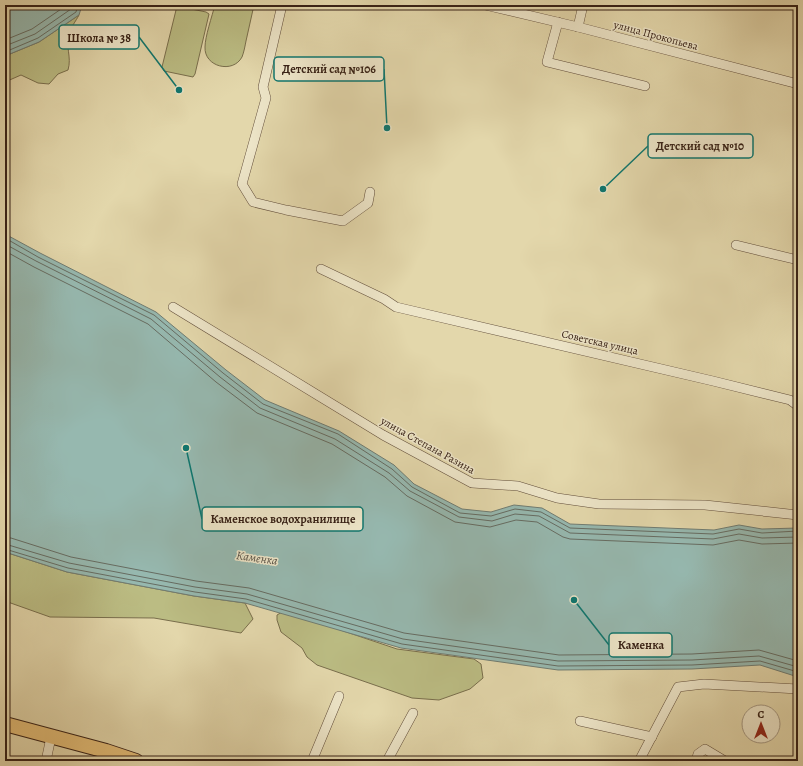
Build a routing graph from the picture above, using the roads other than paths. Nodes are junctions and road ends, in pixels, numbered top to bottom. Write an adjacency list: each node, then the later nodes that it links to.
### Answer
1 (282, 5): 8 (street)
2 (485, 5): 4 (street, улица Прокопьева)
3 (583, 5): 5 (street)
4 (558, 22): 5 (street, улица Прокопьева); 7 (street)
5 (578, 27): 6 (street, улица Прокопьева)
6 (798, 84)
7 (645, 86)
8 (370, 192)
9 (736, 245): 10 (street)
10 (798, 260)
11 (321, 269): 13 (street, Советская улица)
12 (173, 307): 14 (street, улица Степана Разина)
13 (798, 406)
14 (798, 514)
15 (798, 689): 21 (street)
16 (339, 696): 24 (street)
17 (413, 714): 25 (street)
18 (580, 721): 21 (street)
19 (5, 724): 20 (main road)
20 (51, 737): 22 (street); 23 (main road)
21 (652, 737): 26 (street)
22 (46, 761)
23 (136, 761)
24 (312, 761)
25 (387, 761)
26 (640, 761)
27 (696, 761): 28 (street)
28 (725, 761)

